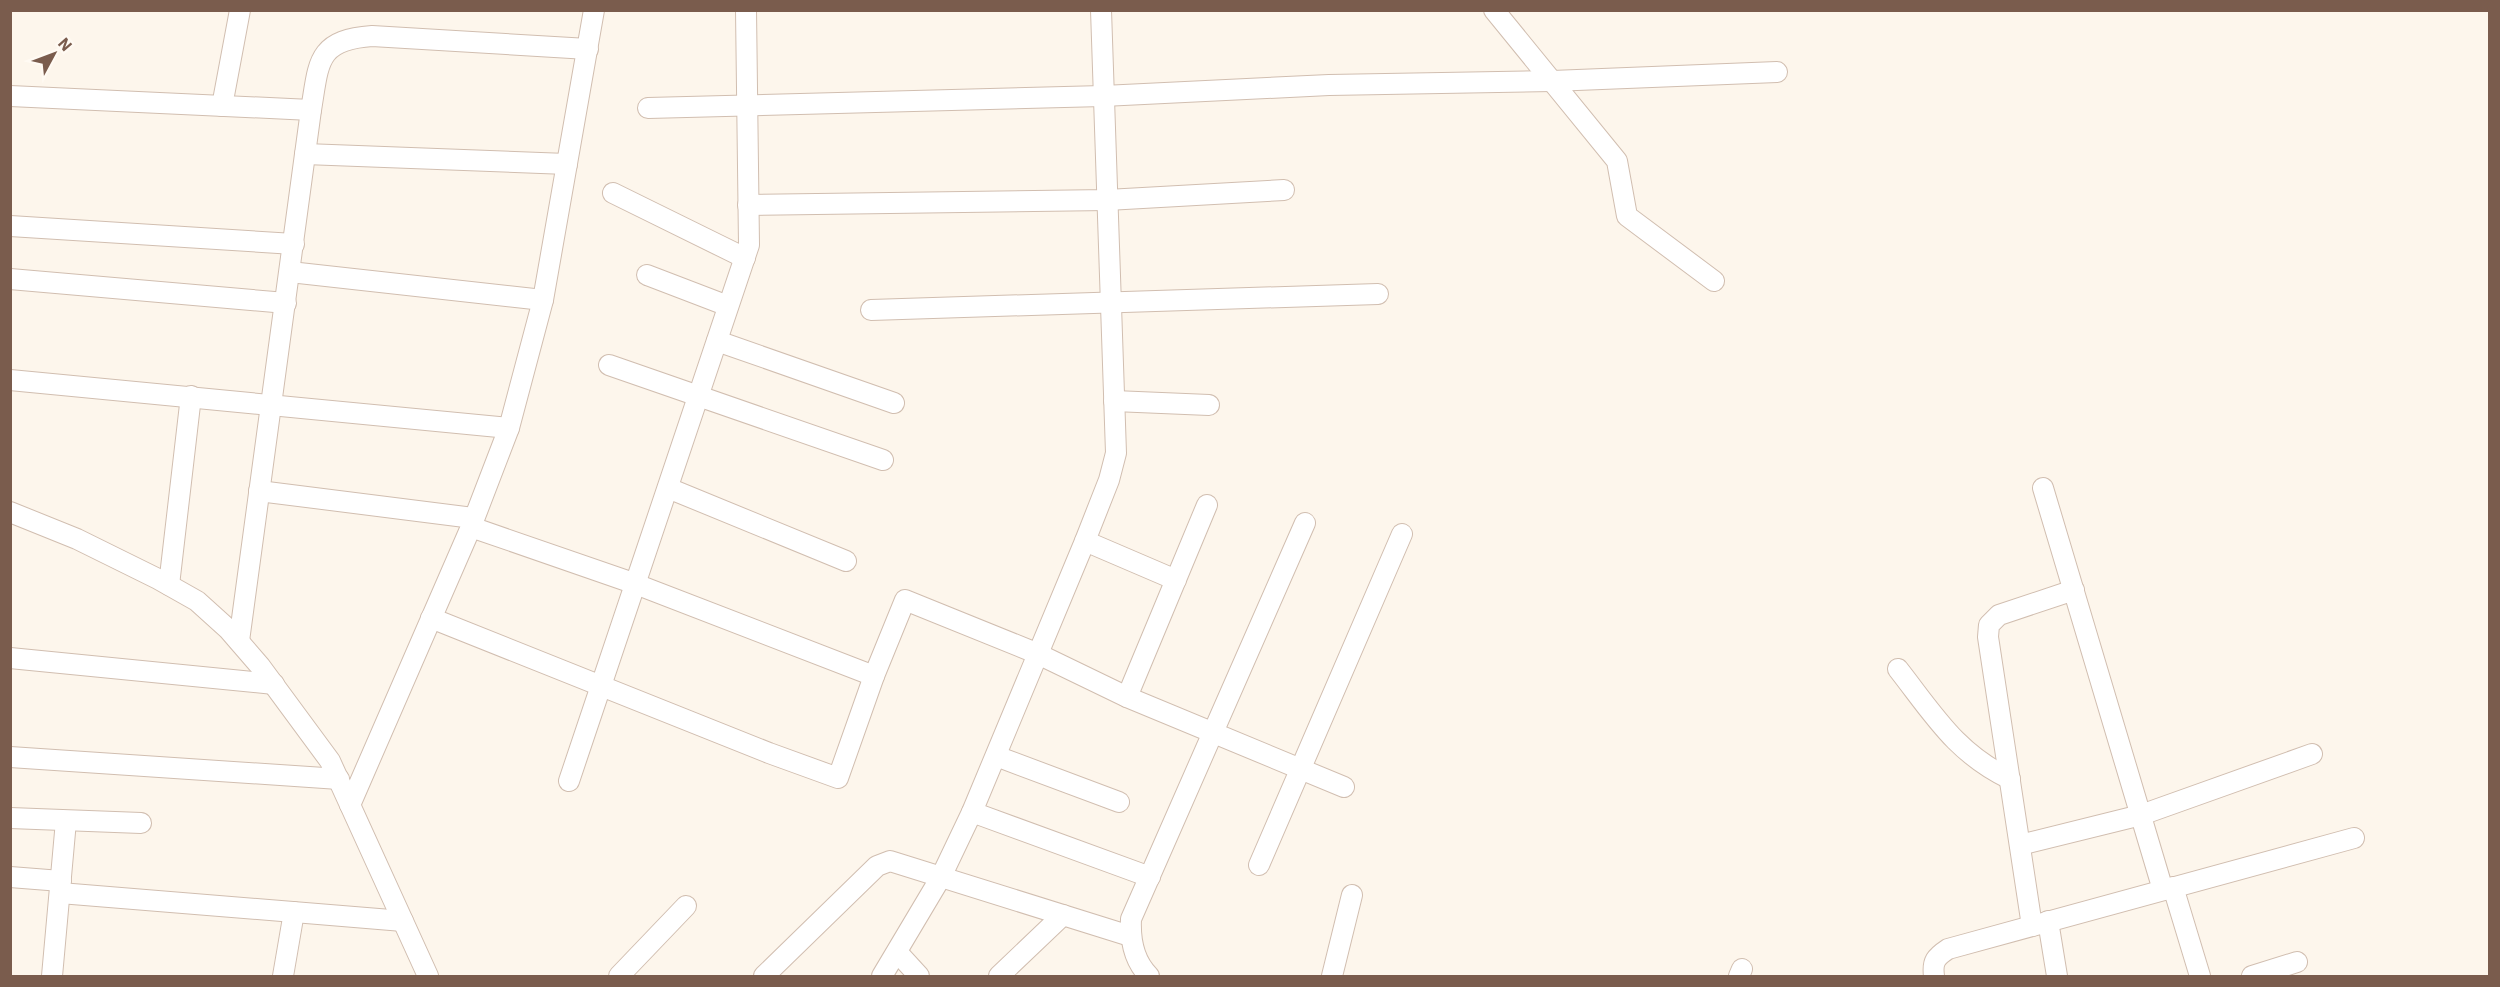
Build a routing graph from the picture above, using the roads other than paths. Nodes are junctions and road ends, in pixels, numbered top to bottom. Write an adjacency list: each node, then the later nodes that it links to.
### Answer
1 (240, 10): 12 (street)
2 (594, 10): 6 (street)
3 (746, 10): 11 (street)
4 (1101, 10): 10 (street)
5 (1494, 10): 8 (street)
6 (588, 48): 14 (street); 16 (street)
7 (1777, 72): 8 (street)
8 (1552, 81): 10 (street); 27 (street)
9 (10, 96): 12 (street)
10 (1103, 96): 11 (street); 19 (street)
11 (748, 105): 13 (street); 20 (street)
12 (222, 106): 14 (street)
13 (648, 108)
14 (311, 110): 15 (street)
15 (305, 154): 16 (street); 22 (street)
16 (567, 164): 29 (street)
17 (1284, 190): 19 (street)
18 (614, 193): 23 (street)
19 (1107, 200): 20 (street); 30 (street)
20 (748, 205): 23 (street)
21 (10, 226): 22 (street)
22 (294, 244): 24 (street)
23 (745, 258): 32 (street)
24 (290, 272): 29 (street); 31 (street)
25 (647, 275): 32 (street)
26 (10, 279): 31 (street)
27 (1714, 281)
28 (1378, 294): 30 (street)
29 (543, 300): 43 (street)
30 (1110, 302): 33 (street); 39 (street)
31 (286, 303): 40 (street)
32 (728, 306): 34 (street)
33 (871, 310)
34 (717, 341): 37 (street); 41 (street)
35 (609, 365): 37 (street)
36 (10, 380): 38 (street)
37 (699, 394): 44 (street); 45 (street)
38 (191, 396): 40 (street); 57 (street)
39 (1114, 401): 42 (street); 53 (street)
40 (272, 403): 43 (street); 47 (street)
41 (894, 403)
42 (1209, 405)
43 (509, 428): 50 (street)
44 (883, 460)
45 (668, 488): 54 (street); 56 (street)
46 (2043, 488): 58 (street)
47 (260, 490): 50 (street); 60 (street)
48 (1207, 505): 55 (street)
49 (10, 512): 57 (street)
50 (472, 522): 56 (street); 59 (street)
51 (1305, 524): 68 (street)
52 (1402, 534): 72 (street)
53 (1084, 541): 55 (street); 61 (street)
54 (846, 561)
55 (1176, 580): 67 (street)
56 (633, 583): 64 (street); 66 (street)
57 (169, 585): 60 (street)
58 (2073, 590): 74 (street); 80 (street)
59 (431, 618): 66 (street); 78 (street)
60 (239, 640): 65 (street)
61 (1036, 653): 64 (street); 67 (street); 70 (street)
62 (10, 658): 65 (street)
63 (1898, 669): 74 (street)
64 (874, 676): 66 (street)
65 (274, 684): 73 (street)
66 (601, 685): 75 (street)
67 (1126, 697): 68 (street)
68 (1213, 733): 72 (street); 89 (street)
69 (2312, 754): 80 (street)
70 (996, 756): 77 (street); 79 (street)
71 (10, 757): 73 (street)
72 (1300, 770): 76 (street); 86 (street)
73 (339, 779): 78 (street)
74 (2010, 779): 85 (street)
75 (568, 781)
76 (1344, 787)
77 (1119, 802)
78 (350, 805): 96 (street)
79 (972, 812): 88 (street); 89 (street)
80 (2141, 814): 85 (street); 91 (street)
81 (10, 818): 82 (street)
82 (66, 820): 83 (street); 90 (street)
83 (141, 823)
84 (2354, 838): 91 (street)
85 (2020, 845): 97 (street)
86 (1259, 865)
87 (10, 877): 90 (street)
88 (941, 877): 95 (street); 99 (street); 101 (street)
89 (1150, 878): 98 (street)
90 (61, 887): 94 (street); 102 (street)
91 (2168, 889): 97 (street); 113 (street)
92 (1352, 895): 110 (street)
93 (686, 906): 105 (street)
94 (294, 912): 96 (street); 103 (street)
95 (1063, 915): 98 (street); 108 (street)
96 (403, 921): 104 (street)
97 (2040, 923): 111 (street); 112 (street)
98 (1130, 936): 109 (street)
99 (897, 952): 106 (street); 107 (street)
100 (2297, 962): 114 (street)
101 (776, 972)
102 (52, 976)
103 (283, 976)
104 (428, 976)
105 (619, 976)
106 (882, 976)
107 (919, 976)
108 (999, 976)
109 (1149, 976)
110 (1332, 976)
111 (1934, 976)
112 (2057, 976)
113 (2200, 976)
114 (2252, 976)

